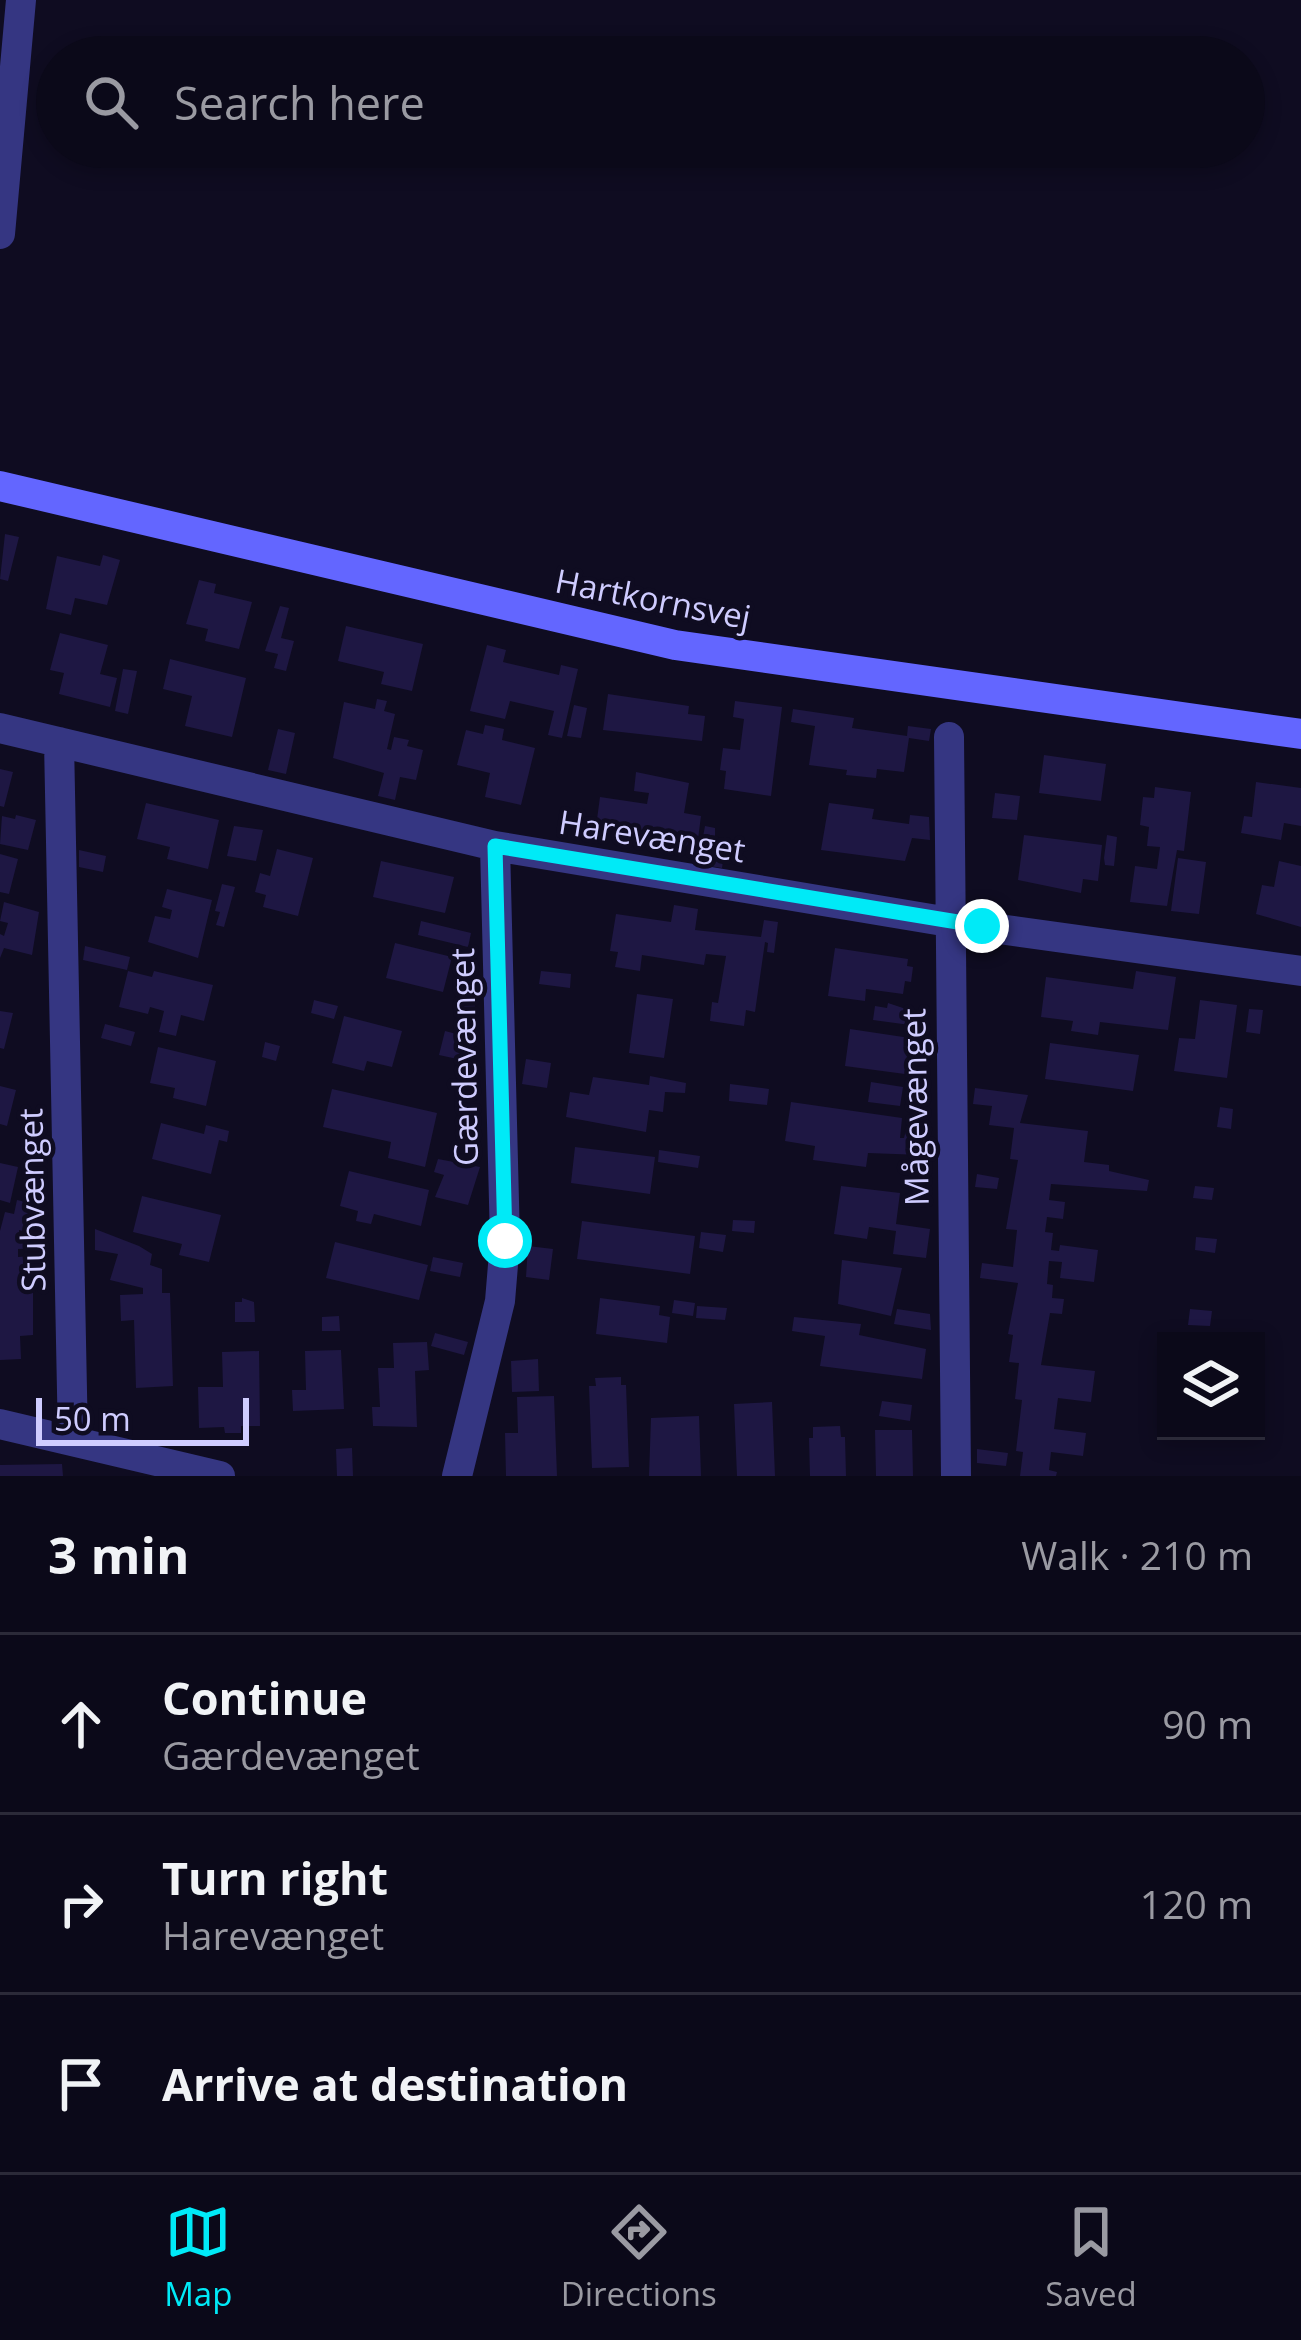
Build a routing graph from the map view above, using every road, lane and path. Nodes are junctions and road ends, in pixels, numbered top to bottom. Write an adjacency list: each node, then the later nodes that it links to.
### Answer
1 (21, 0): 2 (street)
2 (0, 234)
3 (0, 486): 5 (street, Hartkornsvej)
4 (0, 728): 7 (street, Harevænget)
5 (1301, 734)
6 (949, 737): 9 (street, Mågevænget)
7 (59, 742): 8 (street, Harevænget); 12 (street, Stubvænget)
8 (495, 846): 9 (street, Harevænget); 15 (street, Gærdevænget)
9 (949, 922): 10 (street, Harevænget); 16 (street, Mågevænget)
10 (1301, 971)
11 (0, 1424): 12 (street)
12 (73, 1441): 13 (street)
13 (102, 1462): 14 (street)
14 (220, 1476)
15 (457, 1476)
16 (956, 1476)

